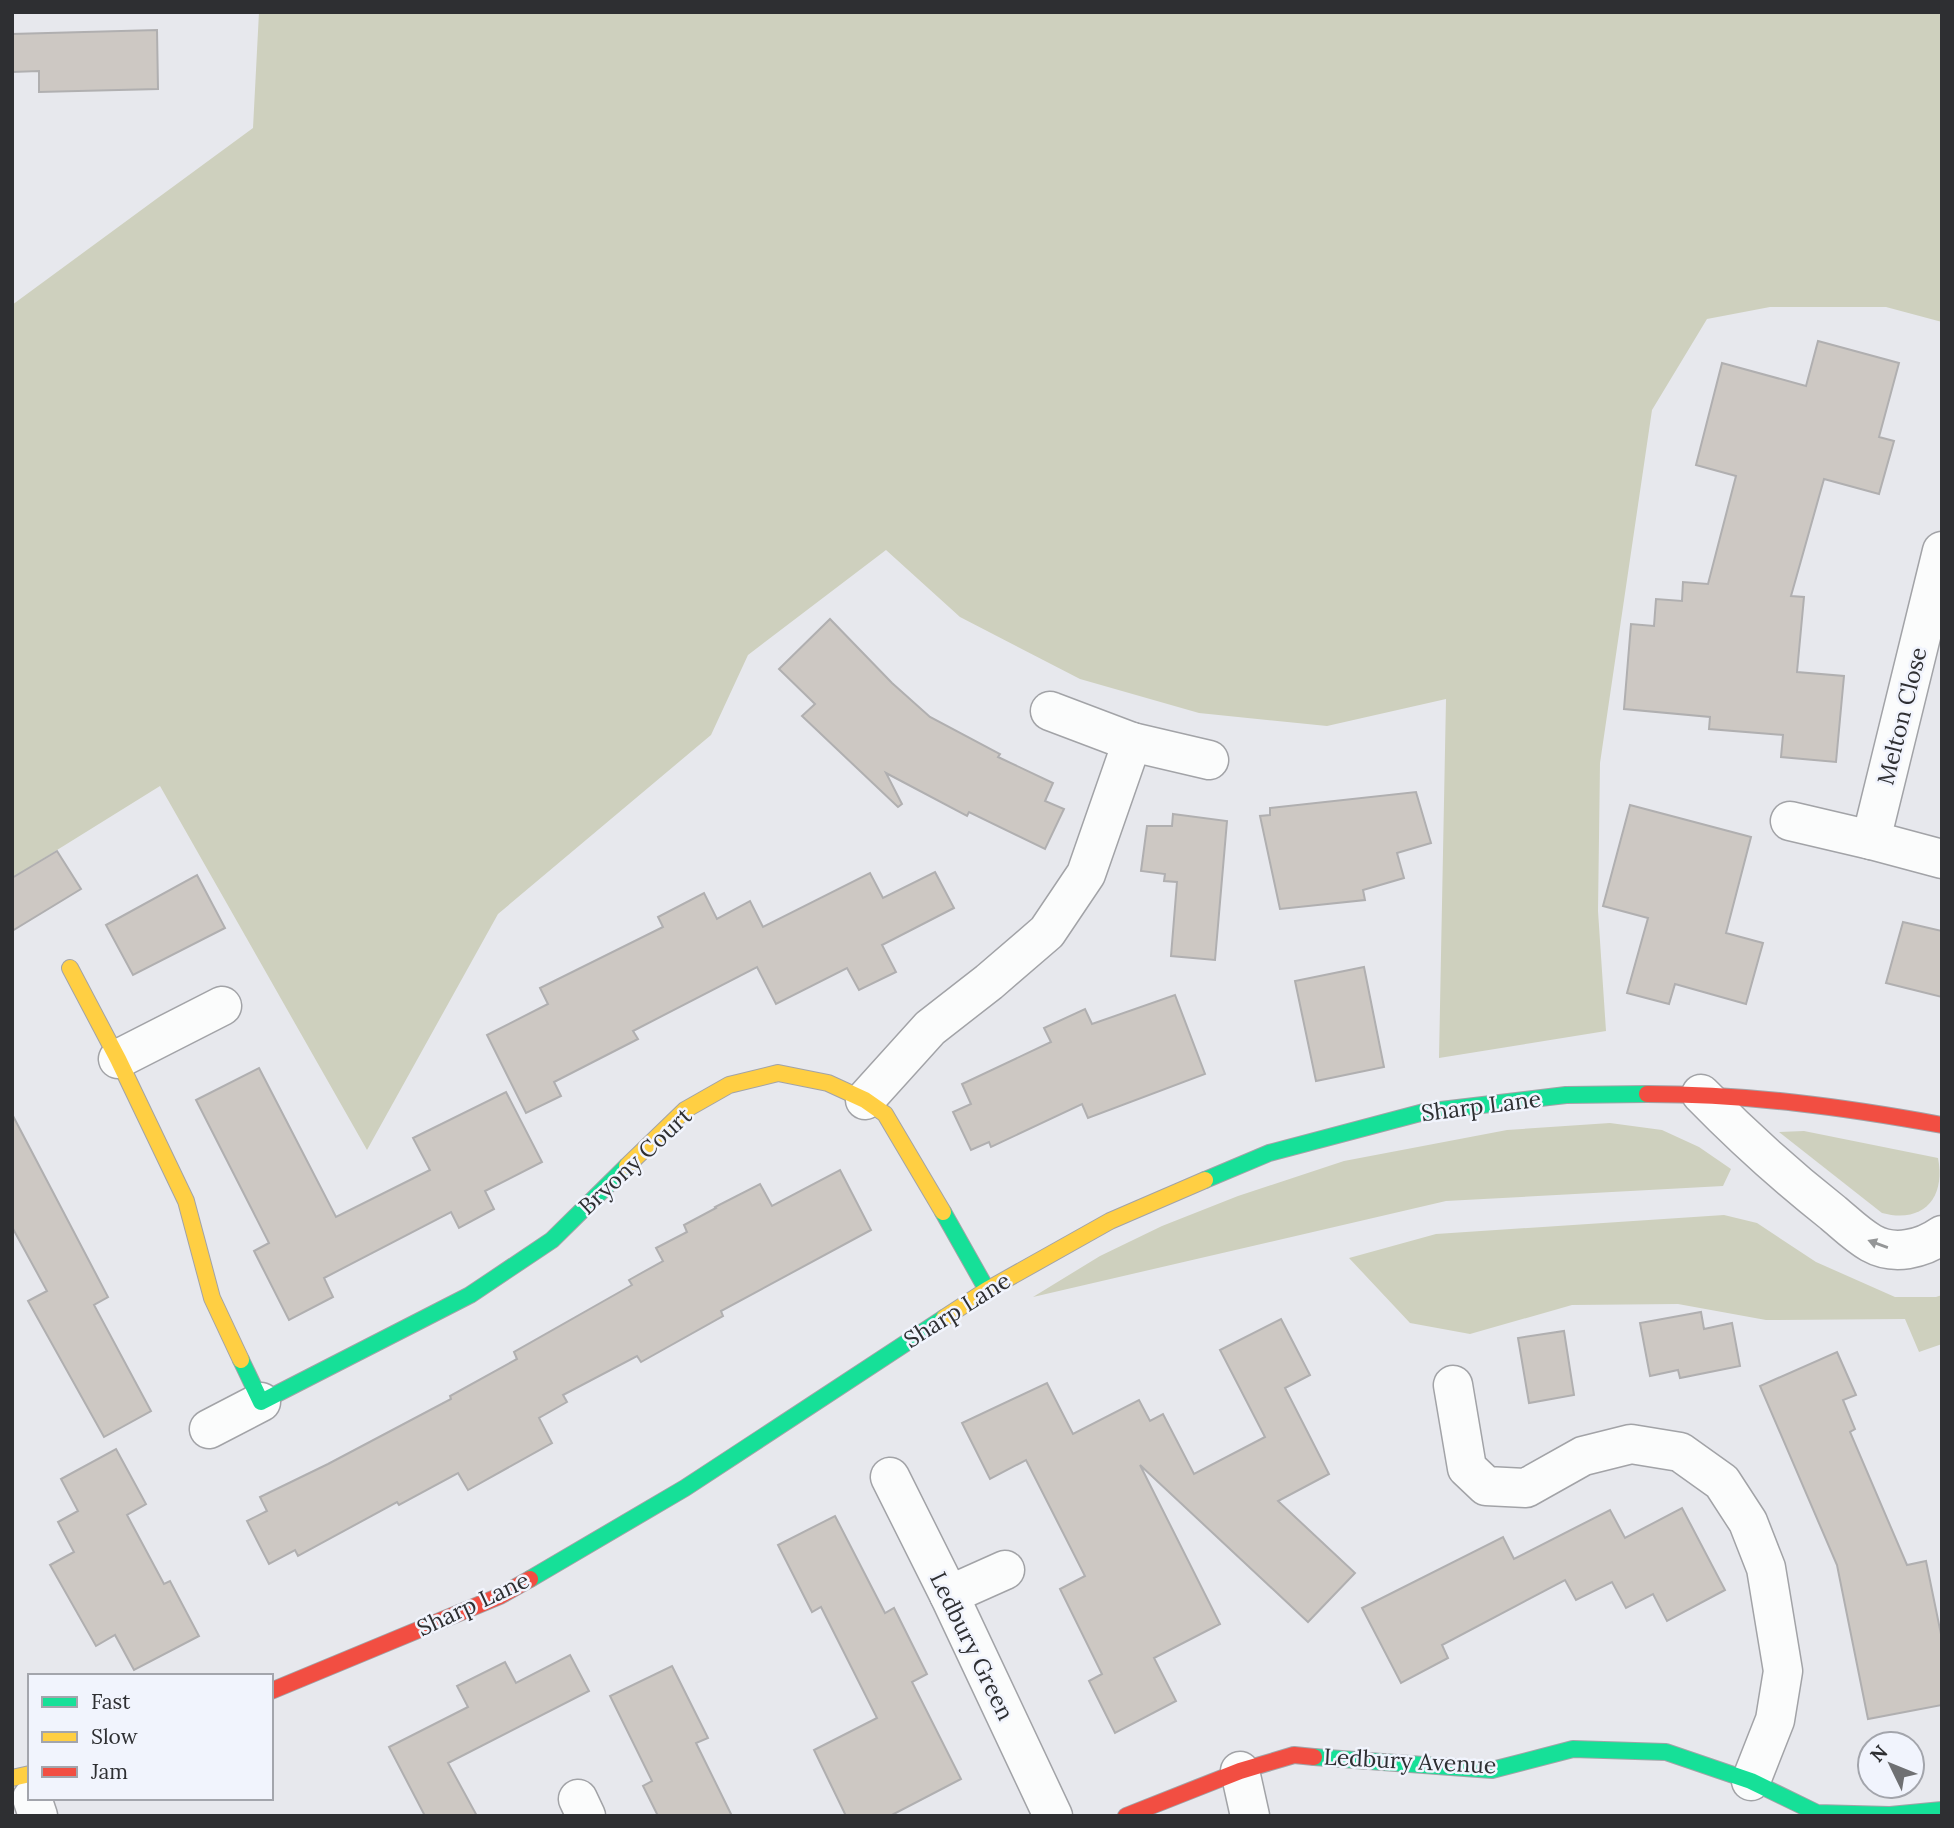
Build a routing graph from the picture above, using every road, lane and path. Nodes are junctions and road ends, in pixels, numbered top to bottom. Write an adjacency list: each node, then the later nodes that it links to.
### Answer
1 (1942, 551): 6 (street, Melton Close)
2 (1050, 711): 3 (street)
3 (1132, 742): 4 (street); 12 (street)
4 (1209, 760)
5 (1790, 821): 6 (street)
6 (1871, 840): 7 (street)
7 (1942, 859)
8 (69, 968): 10 (street)
9 (222, 1006): 10 (street)
10 (118, 1059): 17 (street)
11 (1701, 1094): 13 (street, Sharp Lane); 14 (street, one-way to 11); 15 (street, Sharp Lane)
12 (865, 1100): 15 (street, Bryony Court); 17 (street, Bryony Court)
13 (1942, 1125)
14 (1942, 1235)
15 (987, 1290): 22 (street, Sharp Lane)
16 (1453, 1385): 24 (street)
17 (261, 1402): 18 (street, Bryony Court)
18 (209, 1429)
19 (890, 1477): 21 (street, Ledbury Green)
20 (1005, 1570): 21 (street)
21 (949, 1595): 26 (street, Ledbury Green)
22 (273, 1691)
23 (1240, 1771): 24 (street, Ledbury Avenue); 27 (street, Ledbury Avenue); 28 (street)
24 (1751, 1781): 25 (street, Ledbury Avenue)
25 (1942, 1810)
26 (1053, 1816)
27 (1126, 1816)
28 (1250, 1816)

